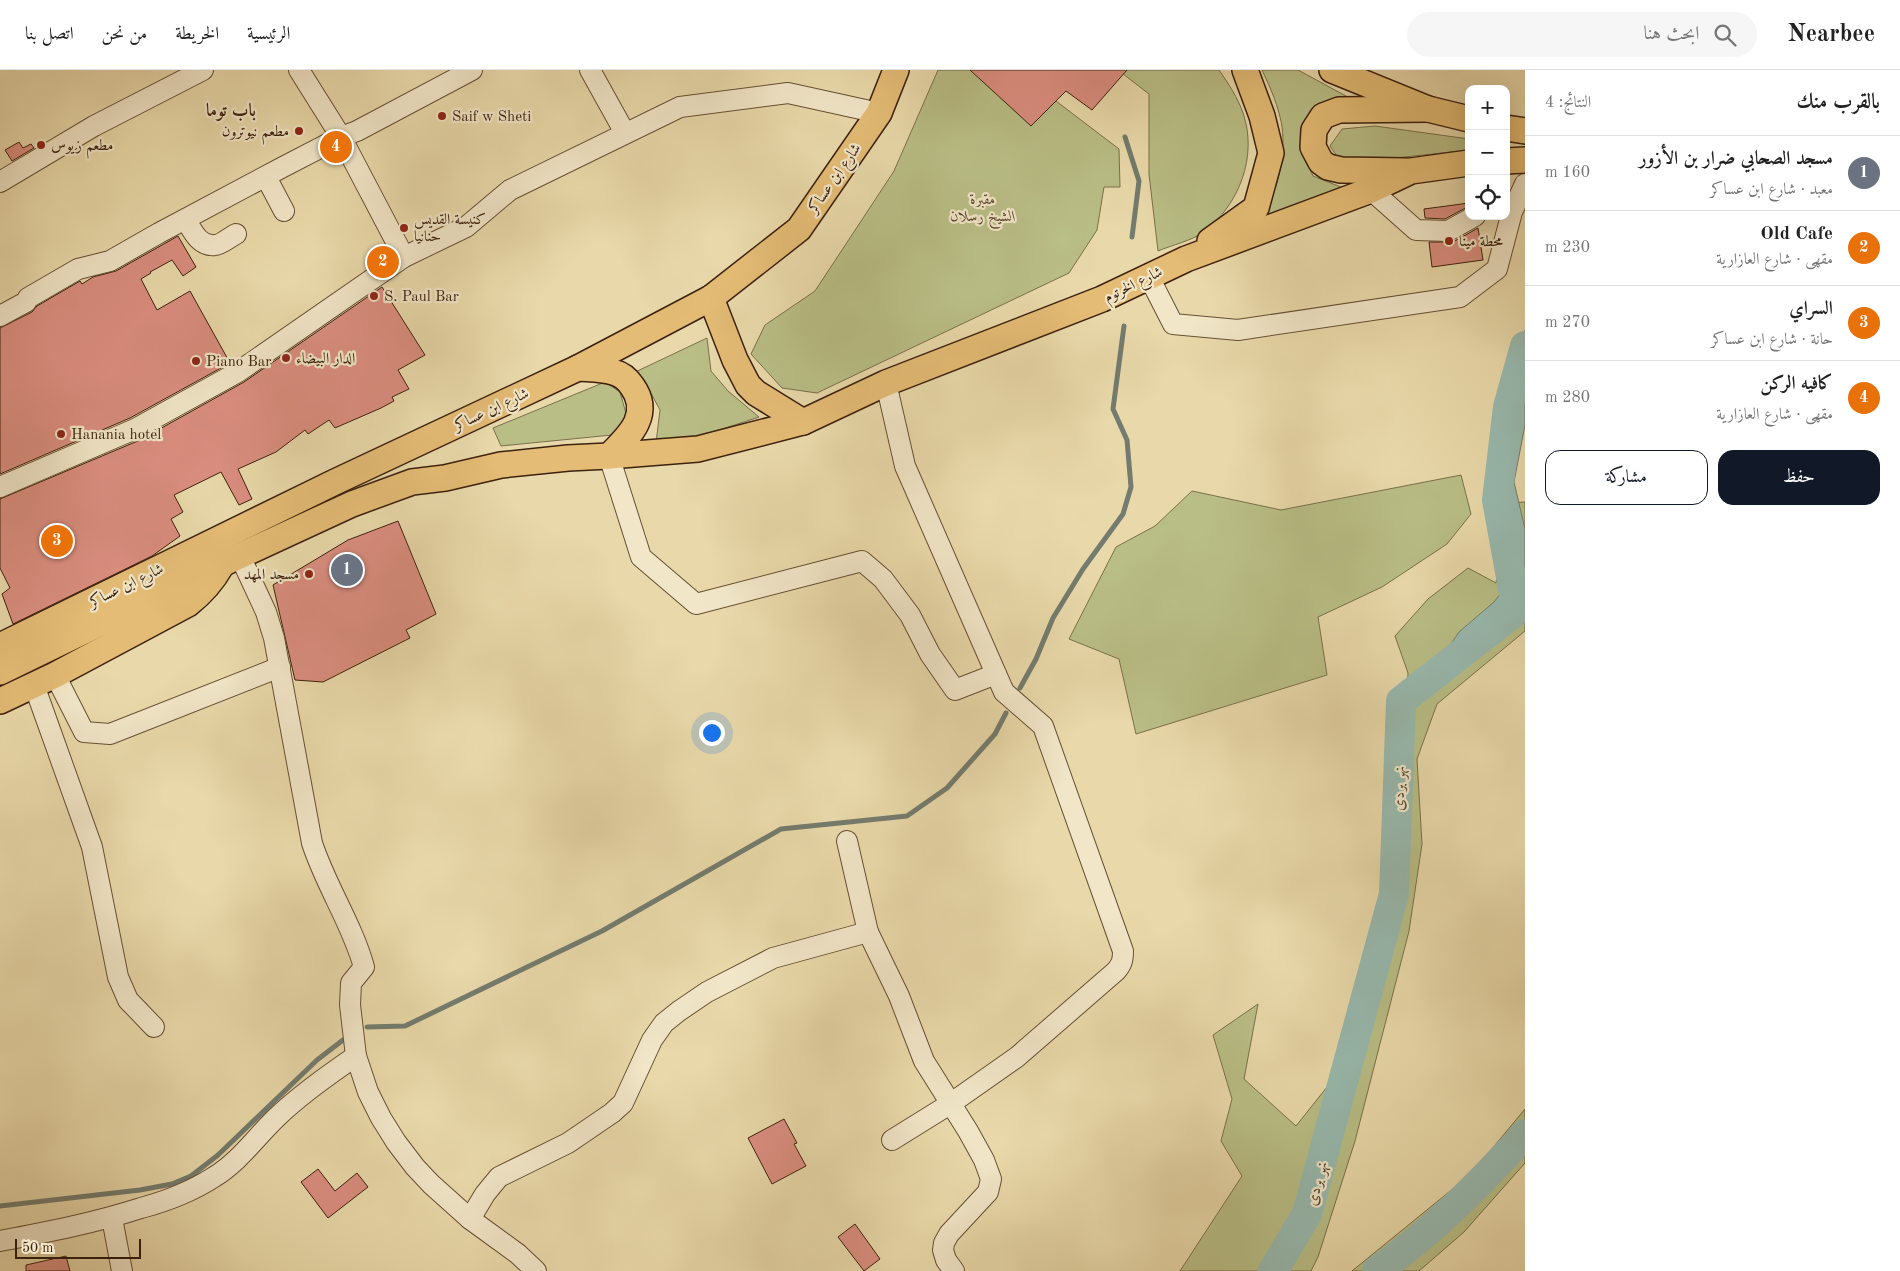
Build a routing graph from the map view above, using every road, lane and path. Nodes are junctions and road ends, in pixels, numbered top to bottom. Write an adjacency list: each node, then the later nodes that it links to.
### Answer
1 (203, 70): 22 (street)
2 (298, 70): 14 (street)
3 (472, 70): 14 (street)
4 (590, 70): 13 (street)
5 (896, 70): 9 (main road, شارع ابن عساكر)
6 (1245, 70): 30 (main road)
7 (1332, 70): 8 (main road)
8 (1428, 110): 10 (main road); 19 (main road)
9 (879, 113): 13 (street); 32 (main road, شارع ابن عساكر)
10 (1465, 118)
11 (1510, 129): 12 (main road)
12 (1525, 131)
13 (625, 133): 29 (street)
14 (341, 137): 21 (street); 29 (street)
15 (1525, 160): 16 (main road)
16 (1510, 161)
17 (1465, 164): 19 (main road, شارع الخرتوم)
18 (1525, 166): 20 (street)
19 (1411, 171): 24 (main road, شارع الخرتوم)
20 (1510, 173)
21 (266, 177): 25 (street); 26 (street)
22 (0, 182)
23 (1525, 184): 31 (street)
24 (1371, 190): 27 (street); 30 (main road, شارع الخرتوم)
25 (284, 211)
26 (186, 220): 28 (street); 33 (street)
27 (1468, 220)
28 (236, 234)
29 (404, 257): 38 (street)
30 (1186, 258): 31 (main road, شارع الخرتوم)
31 (1149, 276): 35 (main road, شارع الخرتوم)
32 (711, 298): 34 (main road, شارع ابن عساكر); 36 (main road)
33 (0, 316)
34 (578, 368): 37 (main road); 40 (main road, شارع ابن عساكر)
35 (886, 383): 36 (main road, شارع الخرتوم); 43 (street)
36 (803, 422): 37 (main road, شارع ابن عساكر)
37 (609, 456): 39 (main road, شارع ابن عساكر); 43 (street)
38 (0, 487)
39 (231, 560): 41 (street); 42 (main road, شارع ابن عساكر); 44 (main road)
40 (0, 646)
41 (280, 667): 44 (street); 49 (street)
42 (0, 672)
43 (996, 674): 50 (street)
44 (44, 680): 45 (main road); 48 (street)
45 (0, 701)
46 (847, 840): 47 (street)
47 (868, 932): 50 (street); 53 (street)
48 (154, 1027)
49 (356, 1056): 52 (street); 53 (street)
50 (950, 1104): 51 (street); 57 (street)
51 (892, 1140)
52 (112, 1218): 54 (street); 55 (street)
53 (470, 1218): 56 (street)
54 (0, 1241)
55 (122, 1271)
56 (536, 1271)
57 (954, 1271)

